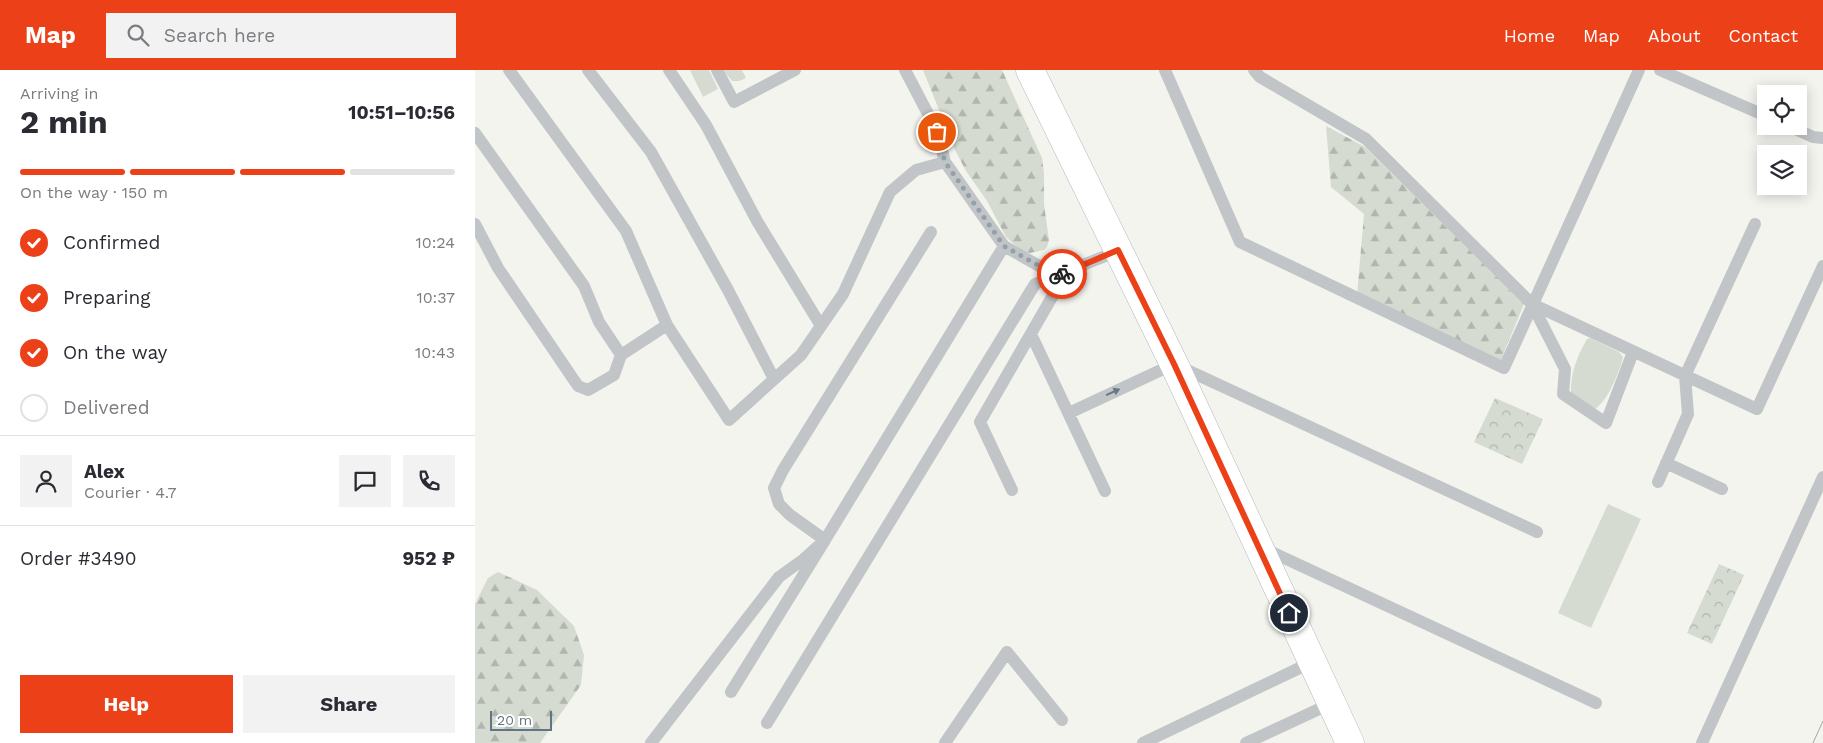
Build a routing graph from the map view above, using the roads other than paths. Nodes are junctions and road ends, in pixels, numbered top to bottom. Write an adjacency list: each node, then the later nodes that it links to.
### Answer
1 (509, 70): 25 (lane)
2 (588, 70): 32 (lane)
3 (669, 70): 26 (lane)
4 (717, 70): 5 (lane)
5 (795, 70)
6 (905, 70): 16 (lane)
7 (1030, 70): 21 (main road)
8 (1165, 70): 24 (lane)
9 (1254, 70): 24 (lane)
10 (1639, 70): 24 (lane)
11 (1660, 70): 12 (lane)
12 (1757, 112)
13 (475, 133): 29 (lane)
14 (1807, 134): 15 (lane)
15 (1823, 138)
16 (945, 162): 20 (lane); 26 (lane)
17 (475, 224): 29 (lane)
18 (1755, 224): 31 (lane)
19 (931, 232): 41 (lane)
20 (1004, 246): 23 (lane); 41 (lane)
21 (1118, 250): 23 (lane); 30 (main road)
22 (1823, 266): 31 (lane)
23 (1062, 274): 27 (lane); 48 (lane)
24 (1532, 304): 28 (lane); 28 (lane)
25 (667, 325): 29 (lane); 32 (lane)
26 (821, 326): 32 (lane)
27 (1031, 334): 33 (lane); 38 (lane)
28 (1633, 352): 31 (lane)
29 (621, 355)
30 (1174, 364): 33 (lane, one-way to 30); 40 (lane); 42 (main road)
31 (1685, 376): 34 (lane)
32 (774, 379)
33 (1069, 413): 39 (lane)
34 (1666, 463): 36 (lane); 37 (lane)
35 (1823, 477): 54 (lane)
36 (1658, 482)
37 (1722, 489)
38 (1012, 490)
39 (1105, 491)
40 (1537, 532)
41 (825, 540): 44 (lane); 50 (lane)
42 (1259, 547): 43 (main road); 46 (lane)
43 (1312, 662): 45 (main road); 52 (lane)
44 (731, 692)
45 (1332, 703): 49 (main road); 53 (lane)
46 (1596, 703)
47 (1061, 720): 51 (lane)
48 (767, 723)
49 (1352, 742)
50 (651, 743)
51 (945, 743)
52 (1143, 743)
53 (1246, 743)
54 (1702, 743)

